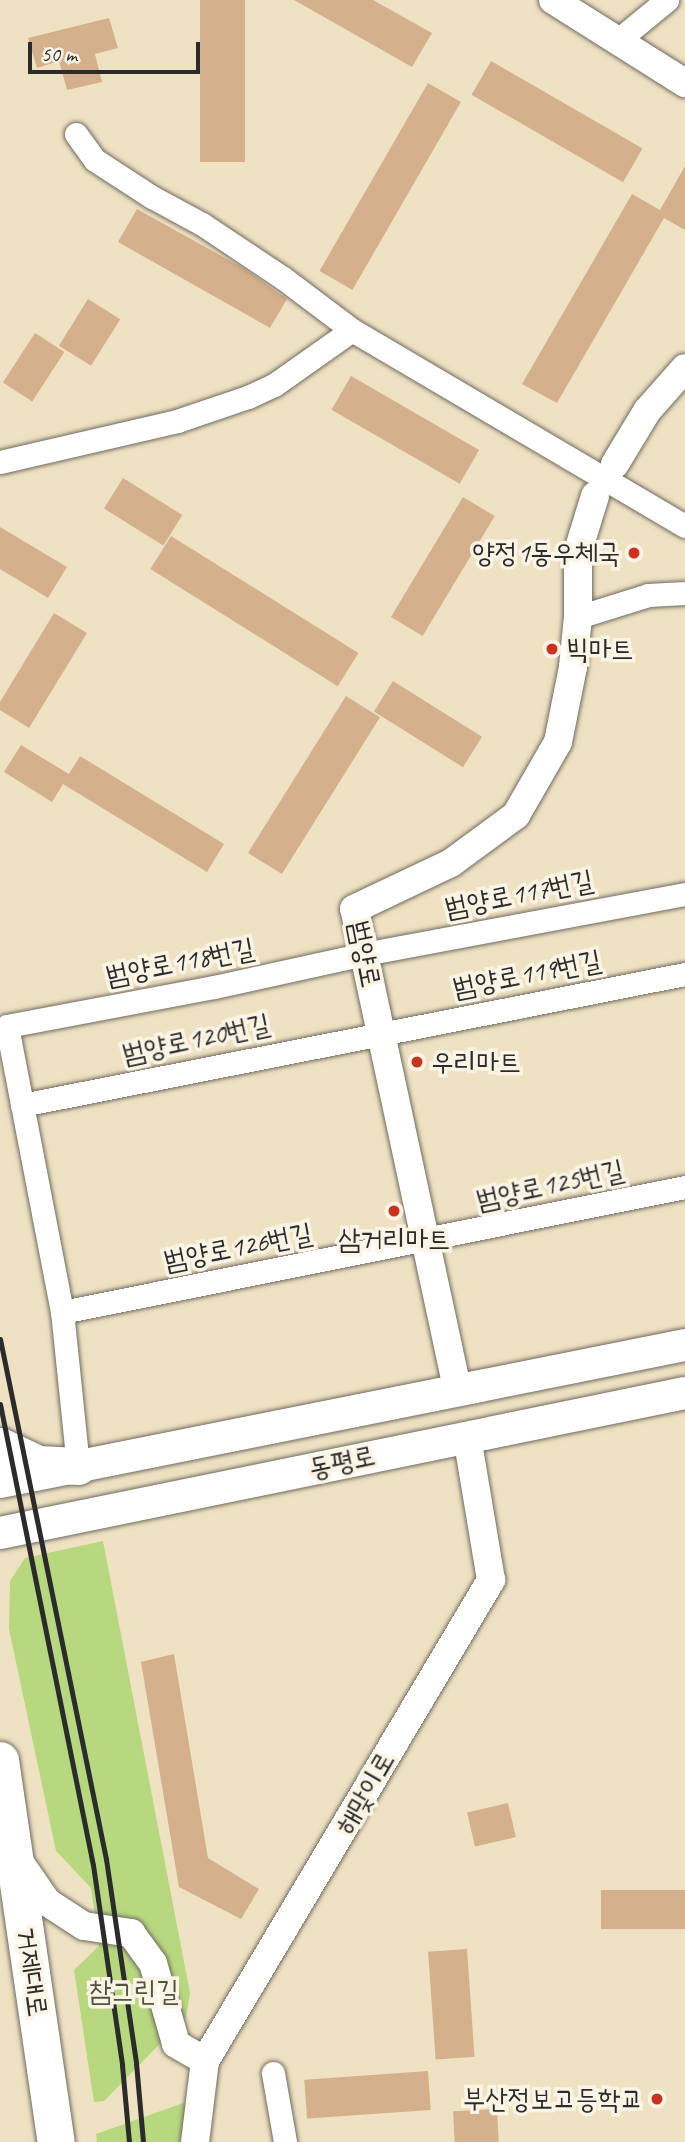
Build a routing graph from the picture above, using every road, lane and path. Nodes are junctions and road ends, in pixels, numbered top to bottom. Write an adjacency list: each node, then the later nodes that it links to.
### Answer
1 (553, 0): 3 (street)
2 (667, 0): 3 (street)
3 (617, 41): 4 (street)
4 (685, 83)
5 (76, 134): 6 (street)
6 (352, 330): 8 (street); 11 (street)
7 (685, 368): 9 (street)
8 (0, 462)
9 (615, 464)
10 (594, 496): 13 (street, 범양로)
11 (685, 526)
12 (685, 593): 13 (street)
13 (578, 617): 15 (street, 범양로)
14 (685, 894): 15 (street, 범양로117번길)
15 (364, 954): 17 (street, 범양로); 18 (street, 범양로118번길)
16 (685, 974): 17 (street, 범양로119번길)
17 (381, 1032): 18 (street, 범양로120번길); 20 (street, 범양로)
18 (22, 1105): 21 (street)
19 (685, 1187): 20 (street, 범양로125번길)
20 (426, 1241): 21 (street, 범양로126번길); 23 (street, 범양로)
21 (62, 1312): 27 (street)
22 (685, 1345): 23 (main road, 동평로)
23 (457, 1388): 27 (main road, 동평로)
24 (685, 1393): 25 (main road, 동평로)
25 (467, 1436): 29 (main road, 동평로); 32 (street, 해맞이로)
26 (0, 1446): 27 (main road)
27 (78, 1466): 28 (main road, 동평로)
28 (0, 1482)
29 (0, 1532)
30 (2, 1781): 31 (main road, 거제대로)
31 (15, 1855): 32 (street); 34 (main road, 거제대로)
32 (205, 2061): 35 (street, 해맞이로)
33 (273, 2073): 36 (street)
34 (56, 2142)
35 (195, 2142)
36 (285, 2142)

